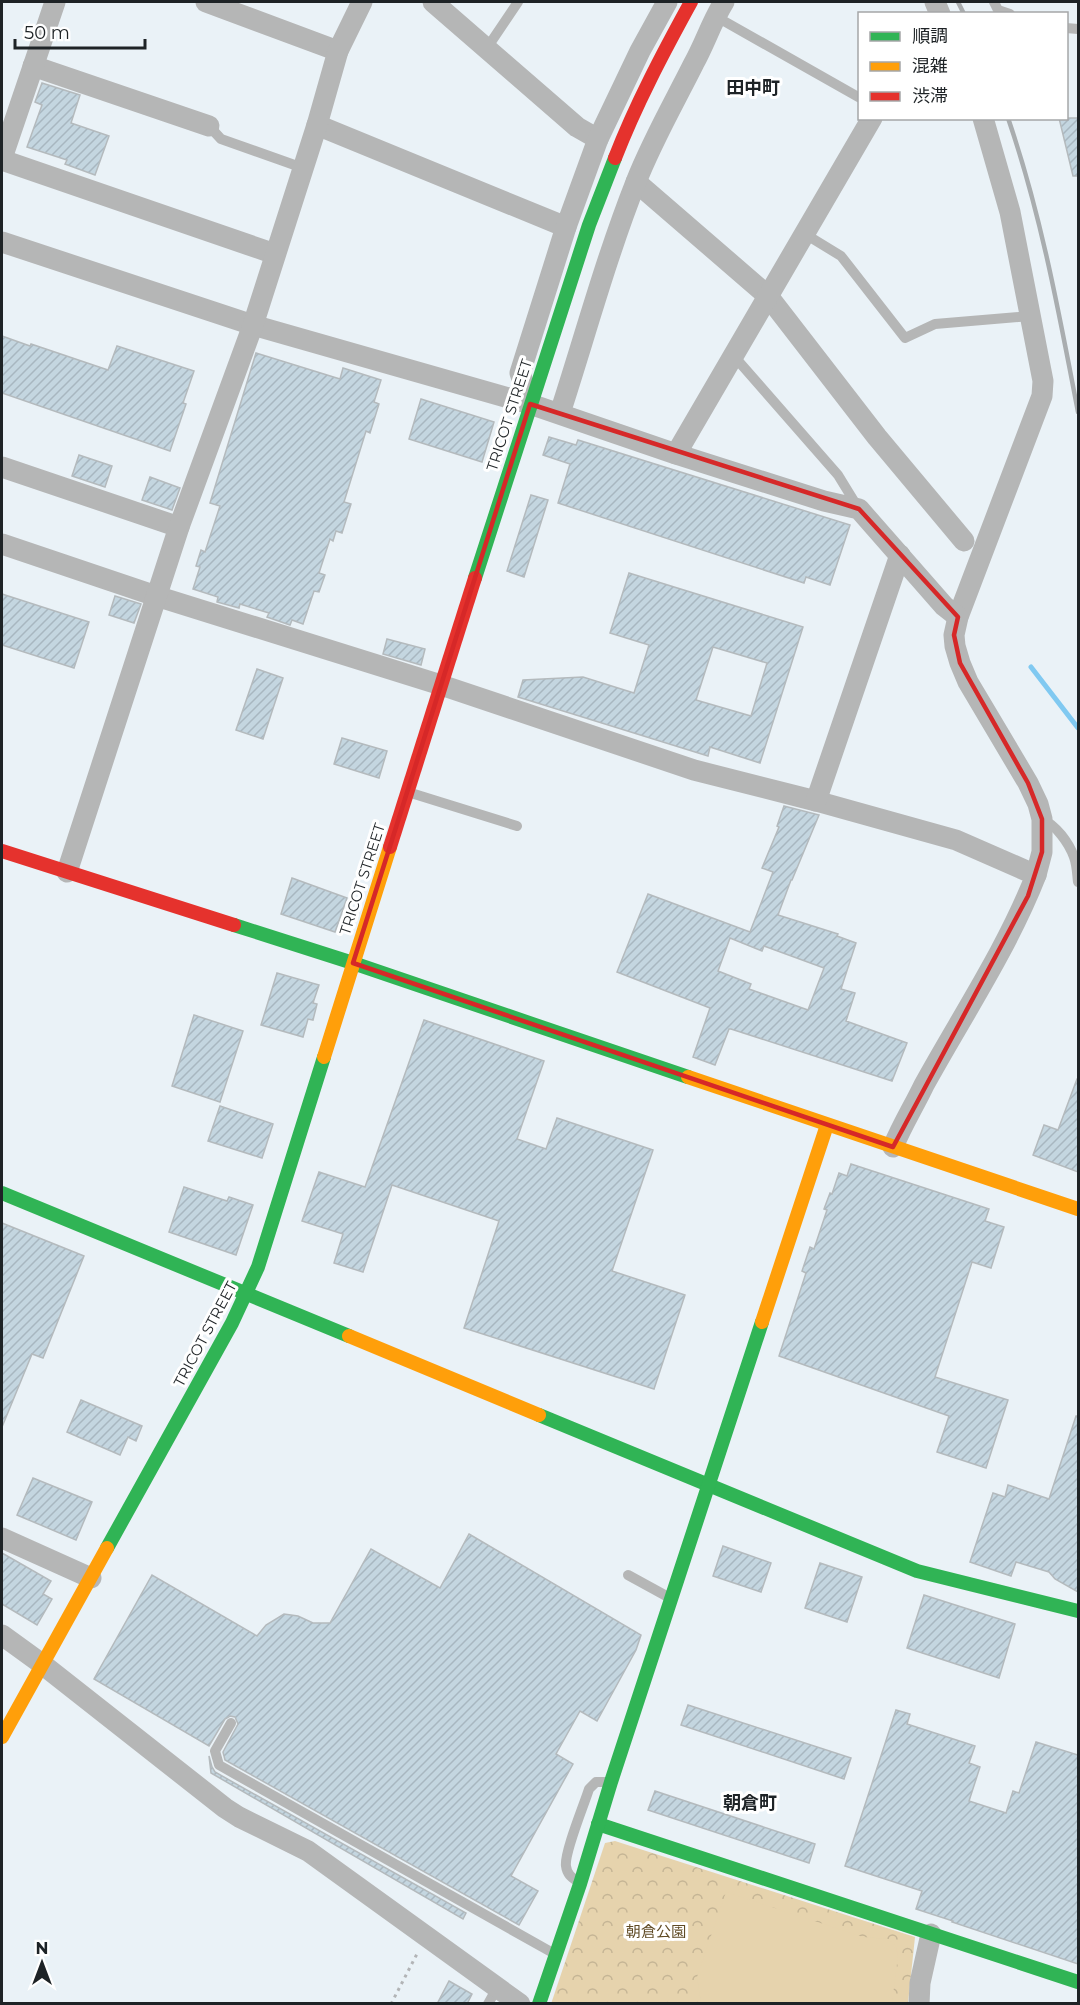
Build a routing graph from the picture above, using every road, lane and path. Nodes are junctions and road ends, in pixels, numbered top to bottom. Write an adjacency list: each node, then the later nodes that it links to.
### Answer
1 (55, 2): 13 (street)
2 (210, 2): 12 (street)
3 (362, 2): 12 (street)
4 (433, 2): 11 (street)
5 (518, 2): 11 (lane)
6 (667, 2): 19 (street)
7 (691, 2): 31 (main road, TRICOT STREET)
8 (994, 2): 10 (lane)
9 (720, 9): 14 (lane); 22 (street)
10 (1004, 12)
11 (487, 48): 19 (street)
12 (338, 51): 17 (street)
13 (33, 66): 18 (street); 20 (street)
14 (858, 97)
15 (871, 120): 24 (street)
16 (983, 120): 28 (street)
17 (317, 125): 21 (street); 23 (street)
18 (209, 126): 21 (lane)
19 (598, 139): 23 (street)
20 (2, 159): 26 (street)
21 (303, 168): 26 (street)
22 (636, 182): 27 (street); 32 (street)
23 (566, 227): 31 (street)
24 (805, 234): 27 (street); 28 (lane)
25 (2, 242): 29 (street)
26 (275, 254): 29 (street)
27 (768, 296): 30 (street); 37 (street)
28 (1030, 316): 41 (street)
29 (253, 325): 31 (street); 36 (street)
30 (733, 355): 33 (street); 35 (lane)
31 (530, 404): 32 (street); 42 (main road, TRICOT STREET)
32 (560, 413): 33 (street)
33 (675, 454): 35 (street)
34 (2, 467): 36 (street)
35 (859, 509): 39 (street)
36 (179, 527): 40 (street)
37 (964, 541)
38 (2, 544): 40 (street)
39 (900, 555): 41 (street); 44 (street)
40 (156, 596): 42 (street); 48 (street)
41 (958, 617): 45 (street)
42 (441, 685): 43 (main road, TRICOT STREET); 44 (street)
43 (407, 791): 46 (lane); 51 (main road, TRICOT STREET)
44 (816, 801): 49 (street)
45 (1042, 819): 49 (street); 50 (lane)
46 (517, 826)
47 (2, 851): 48 (main road)
48 (68, 872): 51 (main road)
49 (1036, 875): 53 (street)
50 (1078, 882)
51 (353, 963): 52 (main road); 56 (main road, TRICOT STREET)
52 (827, 1125): 53 (main road); 57 (main road)
53 (893, 1147): 55 (main road)
54 (2, 1193): 56 (main road)
55 (1078, 1209)
56 (246, 1295): 57 (main road); 60 (main road, TRICOT STREET)
57 (709, 1485): 61 (main road); 62 (main road)
58 (2, 1538): 60 (street)
59 (628, 1575): 61 (lane)
60 (91, 1578): 64 (main road, TRICOT STREET)
61 (672, 1599): 67 (main road)
62 (1078, 1611)
63 (2, 1635): 64 (street)
64 (42, 1664): 66 (main road, TRICOT STREET); 71 (street)
65 (231, 1723): 72 (lane)
66 (2, 1737)
67 (611, 1782): 68 (main road); 69 (lane)
68 (598, 1824): 69 (main road); 70 (main road)
69 (580, 1884): 72 (main road)
70 (931, 1934): 73 (main road); 78 (street)
71 (427, 1936): 74 (street); 75 (path)
72 (556, 1954): 77 (main road)
73 (1078, 1982)
74 (493, 1996): 76 (street)
75 (390, 2004)
76 (520, 2004)
77 (539, 2004)
78 (919, 2004)

